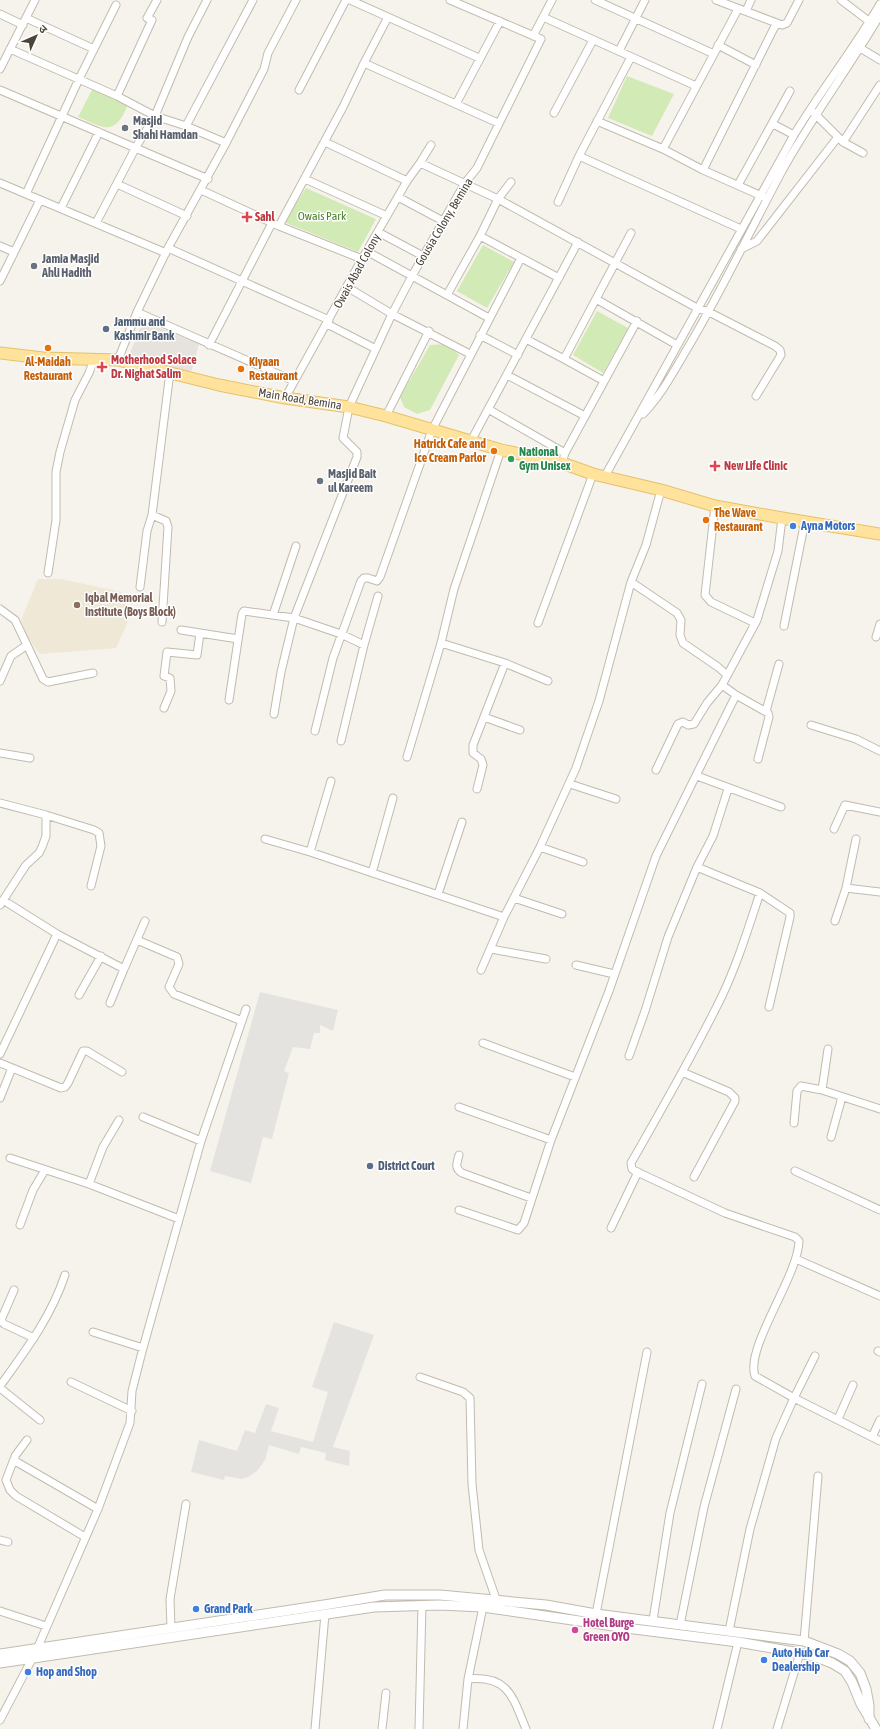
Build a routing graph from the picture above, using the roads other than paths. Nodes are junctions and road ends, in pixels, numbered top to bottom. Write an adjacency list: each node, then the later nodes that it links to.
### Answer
1 (35, 0): 25 (street)
2 (157, 0): 49 (street)
3 (207, 0): 54 (street)
4 (253, 0): 59 (street)
5 (296, 0): 64 (street)
6 (346, 0): 47 (street)
7 (350, 0): 22 (street)
8 (450, 0): 26 (street)
9 (552, 0): 23 (street)
10 (595, 0): 24 (street)
11 (646, 0): 24 (street)
12 (716, 0): 18 (street)
13 (751, 0): 19 (street)
14 (799, 0): 28 (street)
15 (840, 0): 27 (street)
16 (880, 4): 27 (street)
17 (116, 5): 34 (street)
18 (738, 9): 19 (street); 31 (street)
19 (746, 11): 28 (street)
20 (0, 14): 25 (street)
21 (880, 15): 32 (street)
22 (388, 17): 38 (street); 40 (street)
23 (543, 17): 29 (street); 30 (street)
24 (636, 19): 35 (street); 36 (street)
25 (25, 21): 33 (street); 34 (street)
26 (500, 21): 29 (street); 38 (street)
27 (870, 22): 51 (street)
28 (776, 24): 41 (street)
29 (533, 36): 57 (street, Gousia Colony, Bemina)
30 (593, 40): 35 (street); 52 (street)
31 (718, 45): 36 (street); 41 (street)
32 (860, 48): 39 (street); 55 (street)
33 (10, 49): 42 (street); 43 (street)
34 (94, 49): 43 (street)
35 (618, 51): 37 (street)
36 (714, 54): 45 (street)
37 (631, 57): 45 (street); 56 (street)
38 (479, 58): 50 (street)
39 (880, 60)
40 (364, 63): 50 (street); 63 (street)
41 (756, 64): 71 (street)
42 (0, 69)
43 (79, 79): 49 (street); 53 (street)
44 (880, 85): 62 (street)
45 (696, 86): 67 (street)
46 (0, 90): 53 (street)
47 (299, 90)
48 (790, 91): 58 (street)
49 (117, 96): 54 (street)
50 (456, 104): 57 (street)
51 (810, 109): 55 (street); 61 (street)
52 (554, 114)
53 (62, 116): 60 (street); 81 (street)
54 (155, 116): 59 (street); 66 (street)
55 (815, 116): 62 (street); 85 (street)
56 (597, 121): 67 (street); 69 (street)
57 (498, 123): 77 (street, Gousia Colony, Bemina)
58 (773, 124): 61 (street); 79 (street)
59 (186, 126): 64 (street)
60 (99, 132): 66 (street); 88 (street)
61 (794, 135): 82 (street)
62 (840, 140): 68 (street); 100 (street)
63 (325, 142): 73 (street); 74 (street)
64 (226, 143): 72 (street)
65 (431, 145): 70 (street, Owais Abad Colony)
66 (136, 147): 72 (street); 78 (street)
67 (663, 149): 71 (street)
68 (863, 153)
69 (579, 156): 87 (street); 94 (street)
70 (420, 164): 74 (street, Owais Abad Colony); 77 (street)
71 (703, 170): 79 (street)
72 (208, 179): 80 (street)
73 (304, 180): 90 (street); 93 (street)
74 (407, 181): 83 (street, Owais Abad Colony)
75 (511, 182): 84 (street)
76 (0, 183): 81 (street)
77 (465, 183): 84 (street); 91 (street, Gousia Colony, Bemina)
78 (117, 184): 89 (street); 92 (street)
79 (738, 185): 82 (street)
80 (201, 190): 89 (street); 93 (street)
81 (26, 194): 86 (street)
82 (760, 196): 85 (street); 94 (street)
83 (398, 197): 90 (street, Owais Abad Colony); 91 (street)
84 (498, 199): 97 (street); 98 (street)
85 (768, 199): 100 (street)
86 (40, 200): 88 (street); 102 (street)
87 (558, 202)
88 (61, 208): 92 (street)
89 (186, 216): 101 (street)
90 (387, 216): 95 (street, Owais Abad Colony)
91 (444, 221): 104 (street, Gousia Colony, Bemina)
92 (96, 223): 101 (street)
93 (275, 225): 106 (street); 111 (street)
94 (741, 229): 115 (street)
95 (378, 232): 103 (street, Owais Abad Colony); 104 (street)
96 (631, 233): 107 (street)
97 (480, 236): 105 (street); 113 (street)
98 (578, 242): 107 (street); 109 (street)
99 (0, 246): 102 (street)
100 (741, 248): 117 (street)
101 (167, 250): 111 (street); 116 (street)
102 (14, 252): 110 (street)
103 (368, 252): 106 (street, Owais Abad Colony); 108 (street)
104 (423, 256): 108 (street, Gousia Colony, Bemina)
105 (520, 258): 109 (street); 119 (street)
106 (362, 260): 112 (street, Owais Abad Colony)
107 (615, 262): 114 (street); 115 (street)
108 (412, 276): 113 (street); 118 (street, Gousia Colony, Bemina)
109 (559, 278): 124 (street)
110 (0, 281)
111 (240, 281): 121 (street); 125 (street)
112 (347, 287): 118 (street); 121 (street, Owais Abad Colony)
113 (447, 295): 119 (street)
114 (596, 299): 120 (street); 132 (street)
115 (697, 308): 117 (street); 126 (street)
116 (137, 312): 125 (street); 133 (street)
117 (709, 312): 138 (street); 144 (street)
118 (392, 314): 122 (street); 127 (street, Gousia Colony, Bemina)
119 (489, 318): 123 (street)
120 (637, 321): 126 (street); 137 (street)
121 (328, 322): 127 (street); 136 (street, Owais Abad Colony)
122 (429, 331): 129 (street); 142 (street)
123 (480, 335): 129 (street); 130 (street)
124 (526, 339): 130 (street); 132 (street)
125 (209, 345): 136 (street)
126 (677, 345): 144 (street)
127 (376, 349): 140 (street, Gousia Colony, Bemina)
128 (0, 352): 131 (main road, Main Road, Bemina)
129 (470, 354): 145 (street)
130 (518, 355): 135 (street)
131 (94, 359): 133 (main road, Main Road, Bemina); 158 (street)
132 (564, 359): 137 (street)
133 (118, 360): 134 (main road, Main Road, Bemina)
134 (170, 372): 139 (main road, Main Road, Bemina); 153 (street)
135 (507, 375): 141 (street); 143 (street)
136 (294, 381): 139 (street, Owais Abad Colony)
137 (604, 381): 143 (street)
138 (756, 396)
139 (285, 398): 140 (main road, Main Road, Bemina)
140 (348, 407): 142 (main road, Main Road, Bemina); 164 (street, Gousia Colony, Bemina)
141 (488, 409): 146 (street); 148 (street)
142 (386, 416): 145 (main road, Main Road, Bemina)
143 (585, 416): 148 (street)
144 (636, 422): 150 (street)
145 (432, 430): 146 (main road, Main Road, Bemina); 172 (street)
146 (471, 441): 147 (main road, Main Road, Bemina)
147 (501, 450): 148 (main road, Main Road, Bemina); 175 (street)
148 (563, 458): 149 (main road, Main Road, Bemina)
149 (593, 474): 150 (main road, Main Road, Bemina); 166 (street)
150 (605, 476): 151 (main road, Main Road, Bemina)
151 (661, 490): 152 (main road, Main Road, Bemina); 159 (street)
152 (715, 506): 154 (main road, Main Road, Bemina); 167 (street)
153 (152, 515): 160 (street); 165 (street)
154 (782, 518): 155 (main road, Main Road, Bemina); 167 (street)
155 (805, 521): 156 (main road, Main Road, Bemina); 169 (street)
156 (880, 534)
157 (296, 546): 163 (street)
158 (48, 572)
159 (631, 582): 181 (street); 203 (street)
160 (140, 587)
161 (378, 596): 177 (street)
162 (0, 608): 176 (street)
163 (273, 615): 164 (street); 174 (street)
164 (294, 618): 172 (street); 189 (street)
165 (162, 622)
166 (538, 623)
167 (755, 624): 181 (street)
168 (880, 624): 173 (street)
169 (784, 626)
170 (181, 630): 171 (street)
171 (200, 633): 174 (street); 187 (street)
172 (341, 634): 177 (street); 193 (street)
173 (876, 637)
174 (238, 639): 186 (street)
175 (442, 643): 178 (street); 197 (street)
176 (27, 645): 180 (street); 182 (street)
177 (364, 645): 194 (street)
178 (505, 663): 183 (street); 190 (street)
179 (779, 664): 188 (street)
180 (93, 673)
181 (727, 675): 184 (street)
182 (0, 681)
183 (548, 681)
184 (722, 685): 185 (street); 200 (street)
185 (736, 695): 188 (street); 201 (street)
186 (229, 700)
187 (164, 708)
188 (766, 711): 199 (street)
189 (274, 714)
190 (484, 717): 192 (street); 204 (street)
191 (811, 725): 195 (street)
192 (520, 730)
193 (315, 732)
194 (341, 742)
195 (880, 751)
196 (0, 753): 198 (street)
197 (407, 757)
198 (30, 758)
199 (758, 759)
200 (656, 770)
201 (697, 776): 205 (street); 240 (street)
202 (332, 781): 217 (street)
203 (570, 784): 207 (street); 216 (street)
204 (476, 789)
205 (728, 789): 209 (street); 219 (street)
206 (393, 798): 220 (street)
207 (616, 800)
208 (0, 803): 211 (street)
209 (781, 808)
210 (880, 812): 213 (street)
211 (46, 815): 221 (street); 227 (street)
212 (462, 822): 225 (street)
213 (834, 829)
214 (265, 839): 217 (street)
215 (856, 839): 222 (street)
216 (540, 848): 218 (street); 226 (street)
217 (310, 852): 220 (street)
218 (583, 862)
219 (697, 867): 224 (street); 249 (street)
220 (372, 873): 225 (street)
221 (91, 886)
222 (846, 888): 223 (street); 231 (street)
223 (880, 892)
224 (760, 893): 243 (street); 253 (street)
225 (438, 894): 229 (street)
226 (514, 898): 228 (street); 229 (street)
227 (2, 903): 232 (street)
228 (562, 914)
229 (504, 917): 234 (street)
230 (145, 921): 233 (street)
231 (836, 922)
232 (57, 934): 235 (street); 248 (street)
233 (137, 940): 238 (street); 245 (street)
234 (491, 949): 236 (street); 239 (street)
235 (101, 956): 238 (street); 241 (street)
236 (546, 959)
237 (576, 965): 240 (street)
238 (124, 969): 242 (street)
239 (481, 970)
240 (614, 974): 254 (street)
241 (79, 995)
242 (110, 1003)
243 (770, 1007)
244 (246, 1009): 245 (street)
245 (242, 1021): 265 (street)
246 (483, 1043): 254 (street)
247 (828, 1049): 255 (street)
248 (0, 1054)
249 (629, 1056)
250 (0, 1064): 251 (street)
251 (12, 1068): 252 (street); 257 (street)
252 (122, 1072)
253 (682, 1072): 270 (street); 271 (street)
254 (575, 1078): 264 (street)
255 (822, 1090): 256 (street); 262 (street)
256 (842, 1097): 259 (street); 263 (street)
257 (0, 1098)
258 (459, 1107): 264 (street)
259 (880, 1109)
260 (143, 1117): 265 (street)
261 (119, 1120): 272 (street)
262 (794, 1123)
263 (831, 1137)
264 (551, 1140): 273 (street)
265 (201, 1141): 276 (street)
266 (459, 1155): 273 (street)
267 (10, 1158): 268 (street)
268 (45, 1170): 272 (street); 277 (street)
269 (794, 1171): 275 (street)
270 (638, 1172): 278 (street); 279 (street)
271 (694, 1177)
272 (89, 1184): 276 (street)
273 (531, 1198): 274 (street)
274 (459, 1210)
275 (880, 1210)
276 (180, 1219): 285 (street)
277 (20, 1224)
278 (611, 1228)
279 (796, 1259): 282 (street); 294 (street)
280 (65, 1275): 284 (street)
281 (14, 1290): 284 (street)
282 (880, 1296)
283 (93, 1332): 285 (street)
284 (34, 1338): 292 (street)
285 (143, 1348): 295 (street)
286 (647, 1352): 314 (street)
287 (815, 1356): 294 (street)
288 (420, 1377): 309 (street)
289 (71, 1382): 295 (street)
290 (702, 1384): 315 (street)
291 (853, 1385): 296 (street)
292 (0, 1387): 297 (street)
293 (736, 1389): 316 (street)
294 (794, 1398): 296 (street); 319 (street)
295 (132, 1411): 305 (street)
296 (838, 1419): 299 (street)
297 (40, 1420)
298 (880, 1420): 299 (street)
299 (872, 1437): 301 (street)
300 (26, 1440): 302 (street)
301 (880, 1441)
302 (14, 1458): 305 (street); 306 (street)
303 (818, 1476): 320 (street)
304 (186, 1504): 318 (street)
305 (98, 1509): 306 (street)
306 (85, 1537): 317 (street)
307 (0, 1540): 308 (street)
308 (8, 1542)
309 (496, 1599): 314 (street); 318 (street)
310 (422, 1605): 311 (street); 313 (street); 333 (street)
311 (482, 1607): 321 (street); 327 (street)
312 (0, 1611): 317 (street)
313 (325, 1614): 325 (street); 331 (street)
314 (596, 1614): 315 (street)
315 (653, 1620): 316 (street)
316 (680, 1625): 319 (street)
317 (46, 1626): 322 (street)
318 (170, 1628): 322 (street)
319 (729, 1631): 320 (street)
320 (804, 1641): 329 (street)
321 (738, 1642): 323 (street); 336 (street)
322 (37, 1649): 324 (street)
323 (800, 1653): 329 (street); 337 (street)
324 (0, 1654)
325 (32, 1659): 326 (street); 330 (street)
326 (0, 1663)
327 (468, 1679): 334 (street); 335 (street)
328 (386, 1693): 332 (street)
329 (869, 1719): 338 (street)
330 (0, 1720)
331 (316, 1729)
332 (382, 1729)
333 (419, 1729)
334 (463, 1729)
335 (526, 1729)
336 (717, 1729)
337 (777, 1729)
338 (876, 1729)

